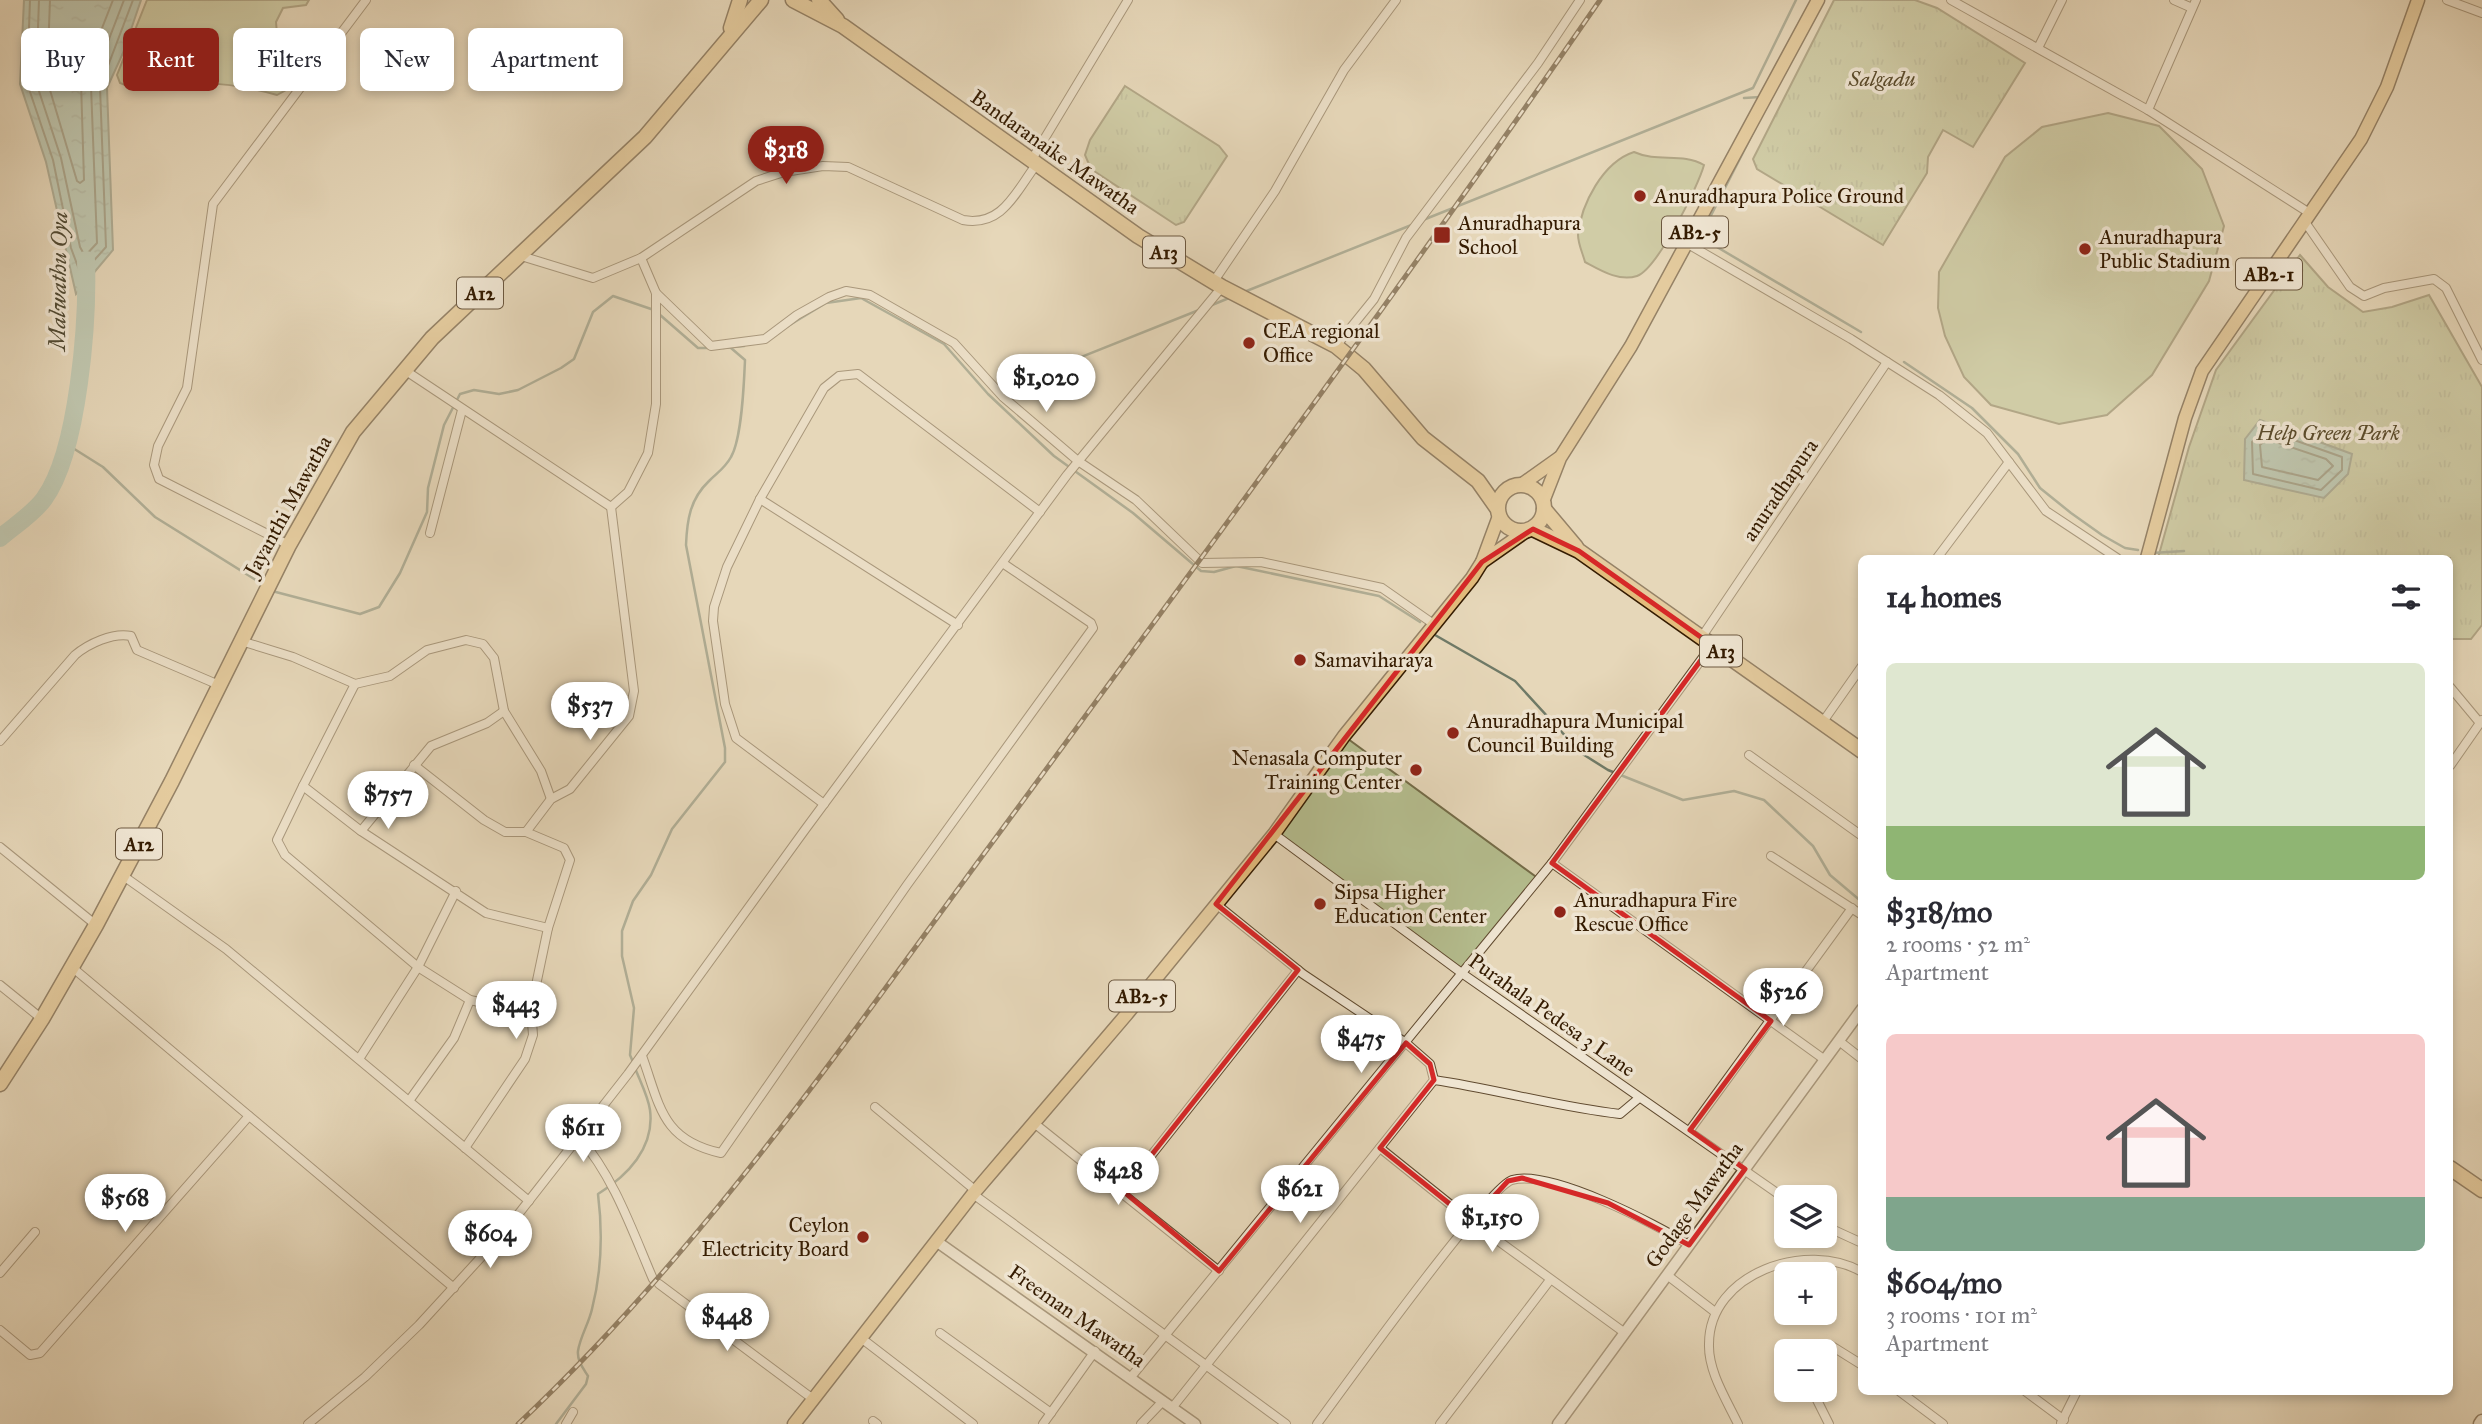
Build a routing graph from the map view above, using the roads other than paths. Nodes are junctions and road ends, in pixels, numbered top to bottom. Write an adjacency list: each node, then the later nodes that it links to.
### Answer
1 (366, 0): 46 (street)
2 (740, 0): 19 (highway, Jayanthi Mawatha / A12)
3 (761, 0): 19 (highway, Jayanthi Mawatha / A12)
4 (793, 0): 18 (highway, Bandaranaike Mawatha / A13)
5 (819, 0): 18 (highway, Bandaranaike Mawatha / A13)
6 (1128, 0): 22 (street)
7 (1395, 0): 27 (street)
8 (1580, 0): 29 (street)
9 (1818, 0): 24 (main road, AB2-5)
10 (1951, 0): 15 (street)
11 (2062, 0): 20 (street)
12 (2174, 0): 16 (street)
13 (2418, 0): 23 (main road, AB2-1)
14 (2447, 0): 17 (street)
15 (1968, 4): 20 (street)
16 (2194, 4): 21 (street)
17 (2482, 13)
18 (843, 26): 22 (highway, Bandaranaike Mawatha / A13)
19 (729, 33): 25 (highway, Jayanthi Mawatha / A12)
20 (2038, 48): 21 (street)
21 (2148, 110): 23 (street)
22 (1034, 163): 26 (street); 27 (highway, Bandaranaike Mawatha / A13)
23 (2308, 218): 30 (street); 50 (main road, AB2-1)
24 (1688, 244): 31 (street); 34 (main road, AB2-5)
25 (521, 256): 26 (street); 32 (highway, Jayanthi Mawatha / A12)
26 (641, 258): 28 (street)
27 (1218, 284): 29 (highway, Bandaranaike Mawatha / A13); 36 (street)
28 (656, 293): 36 (street); 41 (street)
29 (1336, 346): 37 (highway, Bandaranaike Mawatha / A13)
30 (2482, 360)
31 (1887, 362): 35 (street); 56 (street, anuradhapura)
32 (403, 369): 33 (street); 46 (highway, Jayanthi Mawatha / A12)
33 (460, 408): 41 (street); 45 (street)
34 (1560, 458): 38 (main road, AB2-5); 40 (main road, AB2-5)
35 (2008, 462): 48 (street); 49 (street)
36 (1077, 463): 42 (street); 54 (street)
37 (1478, 481): 38 (highway, Bandaranaike Mawatha / A13); 43 (highway, Bandaranaike Mawatha / A13)
38 (1516, 485): 40 (highway); 43 (highway)
39 (760, 499): 42 (street); 53 (street); 71 (street)
40 (1544, 504): 44 (highway); 47 (highway, A13)
41 (611, 507): 70 (street)
42 (1040, 512): 52 (street)
43 (1498, 512): 44 (highway); 51 (main road, AB2-5)
44 (1529, 530): 47 (highway, A13); 51 (main road, AB2-5)
45 (430, 533)
46 (289, 545): 55 (highway, Jayanthi Mawatha / A12)
47 (1580, 551): 56 (highway, A13)
48 (1939, 555)
49 (2112, 555)
50 (2148, 555)
51 (1482, 562): 54 (main road, AB2-5)
52 (1004, 564): 53 (street); 100 (street)
53 (957, 625): 71 (street)
54 (1435, 625): 75 (main road, AB2-5)
55 (242, 641): 58 (street); 59 (highway, Jayanthi Mawatha / A12)
56 (1707, 641): 63 (highway, A13); 78 (street, anuradhapura)
57 (1858, 672): 63 (street)
58 (355, 684): 61 (street); 69 (street)
59 (219, 685): 64 (street); 79 (highway, Jayanthi Mawatha / A12)
60 (2453, 690): 62 (street)
61 (504, 711): 68 (street); 70 (street)
62 (2481, 722): 67 (street)
63 (1822, 723): 65 (highway, A13)
64 (0, 741)
65 (1858, 748)
66 (1749, 755): 74 (street)
67 (2453, 762)
68 (414, 765): 72 (street); 73 (street)
69 (303, 786): 72 (street); 86 (street)
70 (551, 799): 73 (street)
71 (824, 804): 100 (street)
72 (361, 831): 80 (street)
73 (526, 832): 85 (street)
74 (1858, 833)
75 (1274, 834): 81 (main road, AB2-5); 89 (street, Purahala Pedesa 3 Lane)
76 (0, 847): 84 (street)
77 (1771, 856): 82 (street)
78 (1552, 863): 89 (street, anuradhapura); 95 (street)
79 (122, 875): 84 (highway, Jayanthi Mawatha / A12); 99 (street)
80 (456, 891): 85 (street); 86 (street)
81 (1216, 904): 88 (street); 108 (main road, AB2-5)
82 (1852, 908): 83 (street); 95 (street)
83 (1858, 912)
84 (96, 925): 87 (highway, Jayanthi Mawatha / A12)
85 (548, 928): 92 (street)
86 (418, 967): 91 (street); 99 (street)
87 (73, 968): 94 (highway, Jayanthi Mawatha / A12); 107 (street)
88 (1298, 970): 97 (street); 117 (street)
89 (1463, 974): 97 (street, anuradhapura); 104 (street, Purahala Pedesa 3 Lane)
90 (0, 985): 94 (street)
91 (470, 1000): 92 (street); 105 (street)
92 (531, 1009): 111 (street)
93 (1858, 1015): 96 (street, Godage Mawatha)
94 (42, 1019): 103 (highway, Jayanthi Mawatha / A12)
95 (1771, 1021): 101 (street); 109 (street)
96 (1839, 1041): 98 (street); 101 (street, Godage Mawatha)
97 (1406, 1043): 102 (street); 126 (street, anuradhapura)
98 (1858, 1056)
99 (359, 1059): 105 (street)
100 (640, 1059): 110 (street)
101 (1825, 1060): 113 (street, Godage Mawatha)
102 (1434, 1080): 104 (street); 112 (street)
103 (0, 1084)
104 (1639, 1098): 109 (street, Purahala Pedesa 3 Lane)
105 (409, 1101): 111 (street)
106 (875, 1107): 118 (street)
107 (249, 1116): 131 (street); 133 (street)
108 (1034, 1123): 117 (street); 118 (main road, AB2-5)
109 (1690, 1130): 113 (street, Purahala Pedesa 3 Lane)
110 (579, 1138): 119 (street); 146 (street)
111 (465, 1148): 119 (street)
112 (1380, 1148): 120 (street); 141 (street)
113 (1745, 1169): 115 (street, Purahala Pedesa 3 Lane); 125 (street, Godage Mawatha)
114 (2453, 1170): 116 (highway)
115 (1774, 1190)
116 (2482, 1190)
117 (1123, 1192): 126 (street)
118 (974, 1193): 123 (main road, AB2-5); 136 (street)
119 (529, 1201): 131 (street)
120 (1471, 1221): 125 (street); 130 (street); 160 (street)
121 (35, 1232): 128 (street)
122 (1837, 1232): 124 (street)
123 (936, 1241): 137 (main road, AB2-5); 139 (street, Freeman Mawatha)
124 (1858, 1241)
125 (1689, 1245): 129 (street, Godage Mawatha)
126 (1219, 1271): 136 (street, anuradhapura)
127 (1858, 1271): 132 (street)
128 (0, 1273)
129 (1667, 1275): 132 (street); 134 (street, Godage Mawatha)
130 (1550, 1280): 134 (street); 161 (street)
131 (454, 1288): 152 (street)
132 (1715, 1312): 163 (street)
133 (0, 1330)
134 (1625, 1333): 162 (street, Godage Mawatha)
135 (940, 1334): 150 (street)
136 (1165, 1336): 141 (street); 142 (street, anuradhapura)
137 (861, 1338): 146 (main road, AB2-5); 155 (street)
138 (1837, 1350): 140 (street)
139 (1095, 1351): 142 (street, Freeman Mawatha); 150 (street)
140 (1858, 1363)
141 (1207, 1365): 148 (street); 159 (street)
142 (1131, 1377): 148 (street, Freeman Mawatha)
143 (1904, 1395): 165 (street)
144 (2030, 1395): 151 (street)
145 (2075, 1395): 151 (street)
146 (813, 1399): 154 (main road, AB2-5)
147 (1818, 1402): 164 (street)
148 (1168, 1404): 157 (street); 158 (street, Freeman Mawatha)
149 (573, 1412): 153 (street)
150 (1051, 1413): 156 (street)
151 (2062, 1422)
152 (308, 1424)
153 (566, 1424)
154 (794, 1424)
155 (973, 1424)
156 (1043, 1424)
157 (1141, 1424)
158 (1195, 1424)
159 (1286, 1424)
160 (1317, 1424)
161 (1440, 1424)
162 (1558, 1424)
163 (1738, 1424)
164 (1829, 1424)
165 (1944, 1424)

